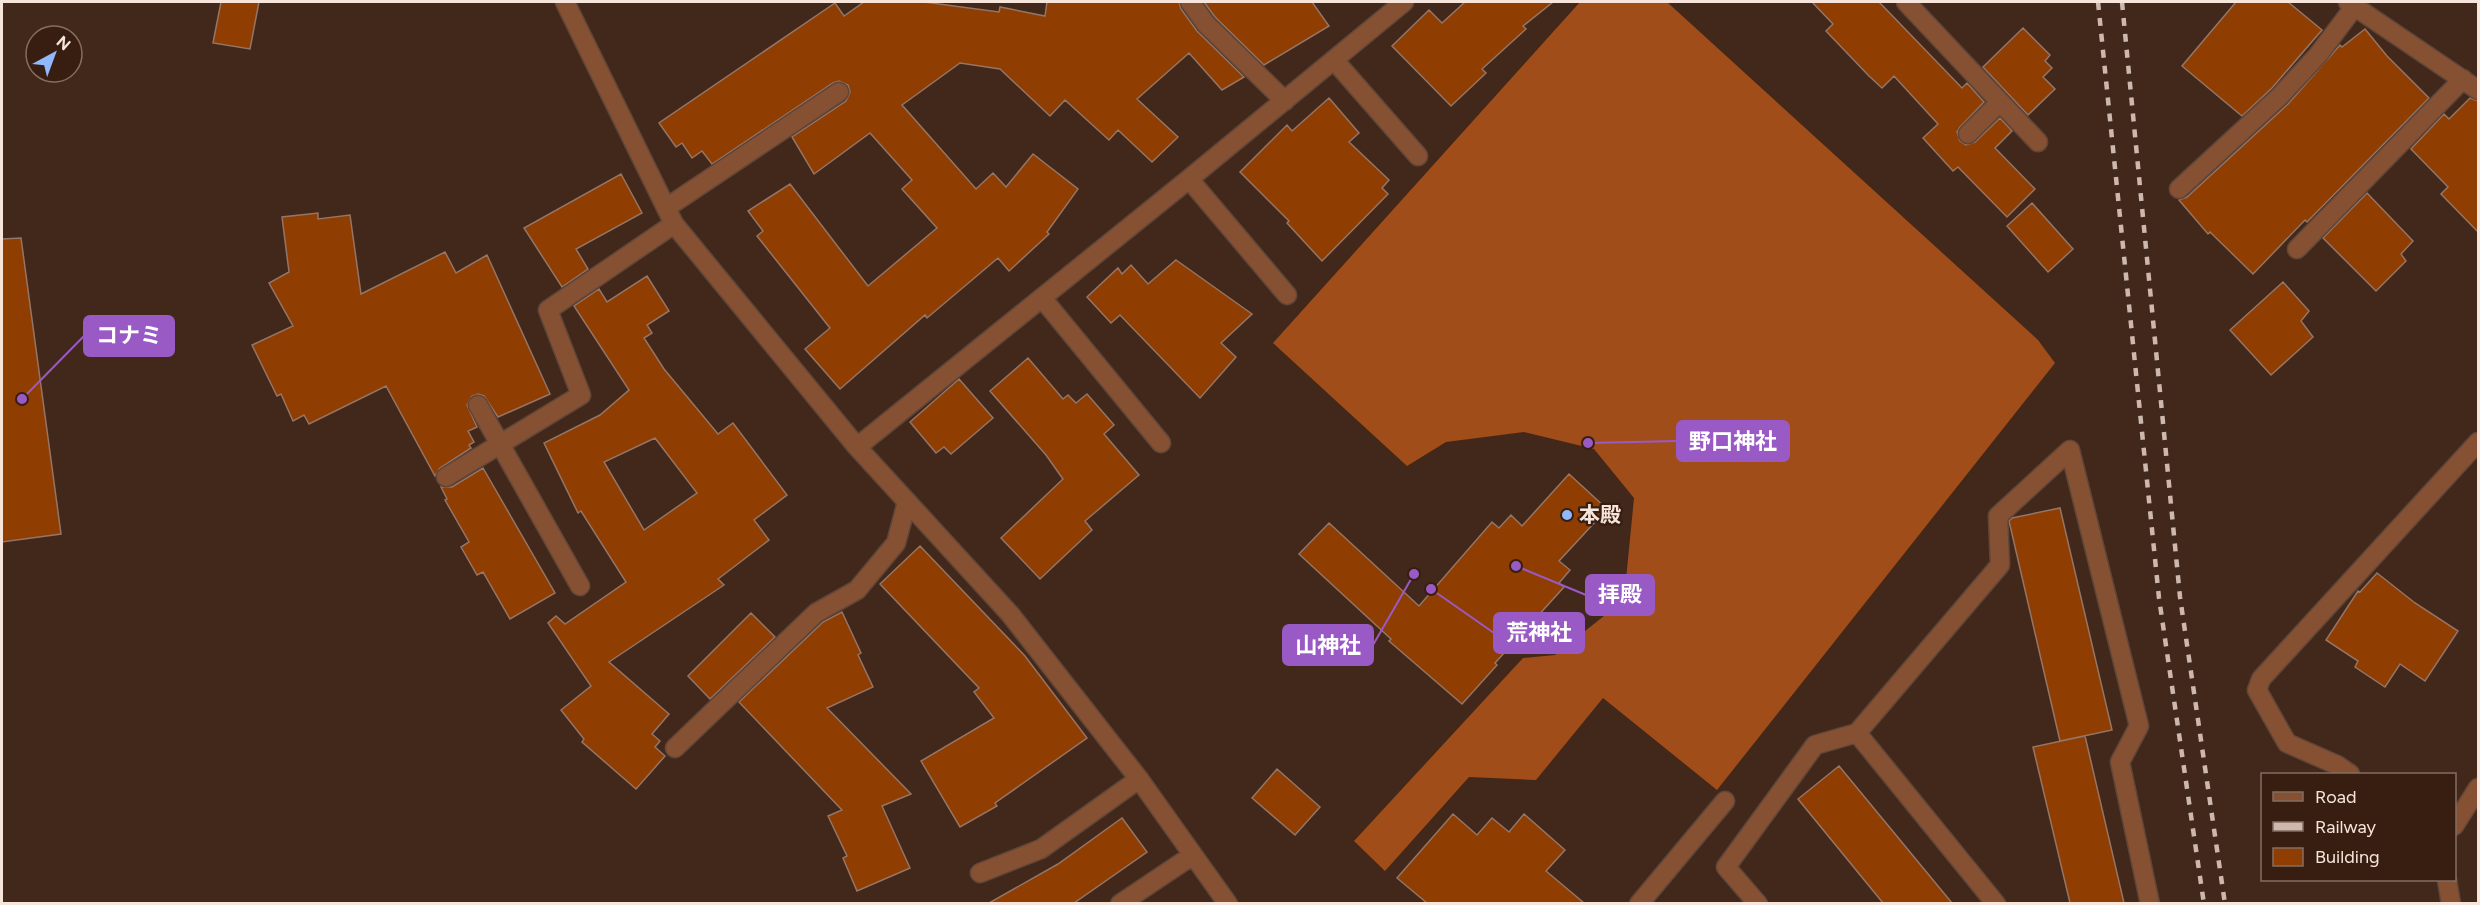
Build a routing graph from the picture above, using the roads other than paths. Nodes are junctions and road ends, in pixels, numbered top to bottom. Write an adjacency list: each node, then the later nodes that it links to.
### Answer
1 (565, 2): 17 (street)
2 (1190, 2): 10 (street)
3 (1404, 2): 6 (street)
4 (1906, 2): 11 (street)
5 (2352, 4): 7 (street); 16 (street)
6 (1334, 60): 10 (street); 14 (street)
7 (2463, 79): 8 (street); 18 (street)
8 (2478, 90)
9 (839, 92): 17 (street)
10 (1285, 101): 15 (street)
11 (2000, 102): 12 (street); 13 (street)
12 (1968, 134)
13 (2038, 142)
14 (1418, 156)
15 (1189, 179): 19 (street); 20 (street)
16 (2179, 189)
17 (670, 216): 24 (street); 25 (street)
18 (2297, 249)
19 (1287, 295)
20 (1042, 298): 23 (street); 25 (street)
21 (478, 405): 24 (street)
22 (2478, 442): 31 (street)
23 (1161, 443)
24 (501, 444): 26 (street); 28 (street)
25 (857, 447): 27 (street)
26 (446, 477)
27 (907, 502): 30 (street); 32 (street)
28 (580, 586)
29 (1857, 733): 42 (street); 43 (street); 44 (street)
30 (675, 748)
31 (2349, 773)
32 (1139, 779): 36 (street); 37 (street)
33 (2478, 788): 35 (street)
34 (1725, 801): 41 (street)
35 (2456, 823)
36 (1193, 855): 39 (street); 40 (street)
37 (980, 873)
38 (2447, 881): 45 (street)
39 (1120, 903)
40 (1228, 903)
41 (1639, 903)
42 (1758, 903)
43 (1996, 903)
44 (2150, 903)
45 (2451, 903)

